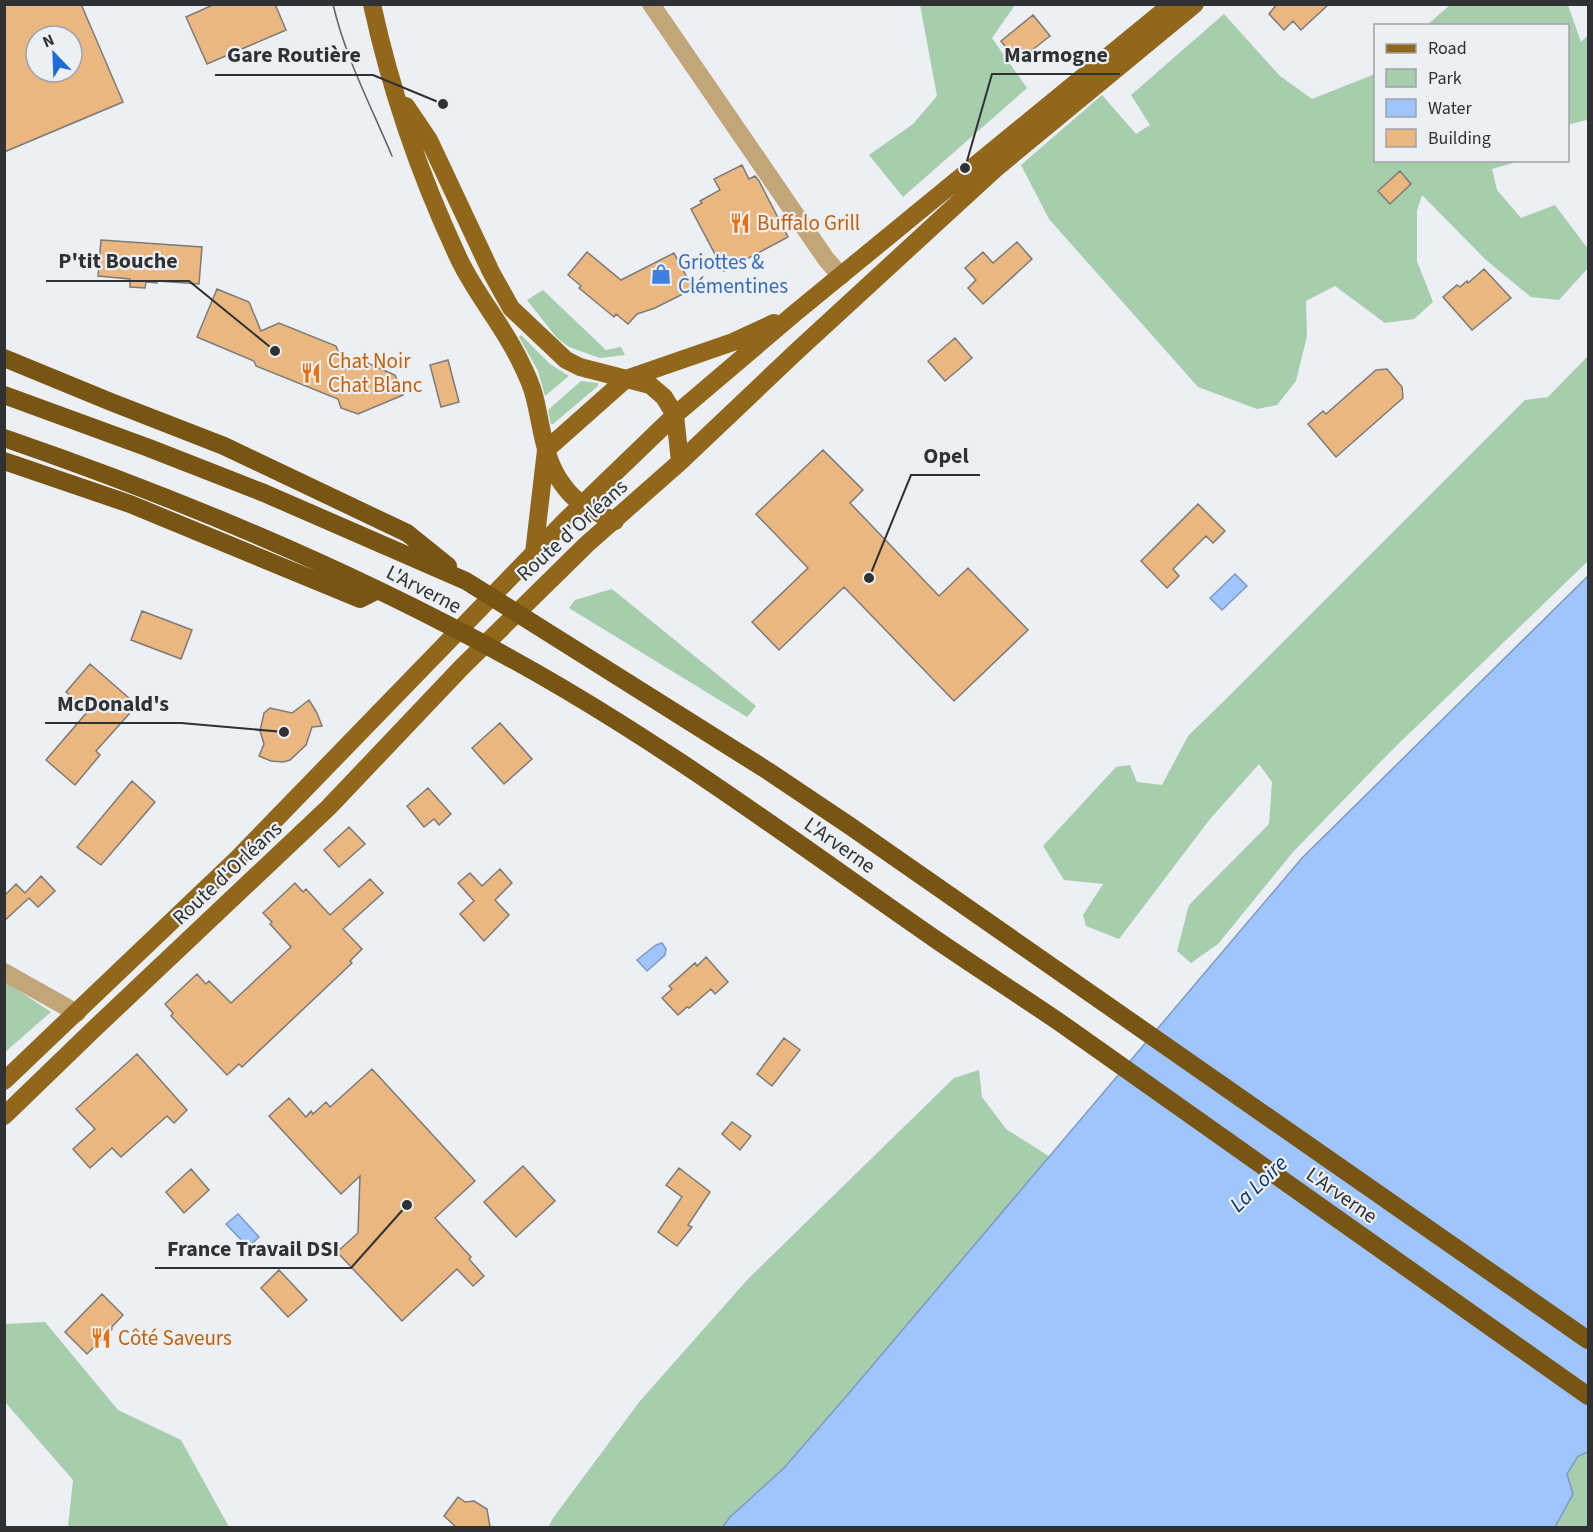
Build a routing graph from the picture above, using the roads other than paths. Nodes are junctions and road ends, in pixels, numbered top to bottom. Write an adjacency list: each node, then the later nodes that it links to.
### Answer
1 (372, 4): 5 (main road)
2 (651, 4): 6 (street)
3 (1172, 4): 6 (main road, Route d'Orléans)
4 (1195, 4): 15 (main road, Route d'Orléans)
5 (397, 93): 9 (main road); 13 (main road)
6 (841, 276): 7 (main road, Route d'Orléans)
7 (795, 313): 9 (main road); 11 (main road, Route d'Orléans)
8 (4, 358): 19 (highway)
9 (626, 379): 11 (main road); 13 (main road)
10 (4, 395): 19 (highway, L'Arverne)
11 (675, 415): 15 (main road); 16 (main road, Route d'Orléans)
12 (4, 438): 20 (highway, L'Arverne)
13 (546, 450): 16 (main road); 18 (main road)
14 (4, 461): 20 (highway)
15 (680, 462): 17 (main road, Route d'Orléans)
16 (582, 505): 17 (main road); 18 (main road, Route d'Orléans)
17 (615, 520): 24 (main road, Route d'Orléans)
18 (534, 553): 22 (main road, Route d'Orléans)
19 (466, 581): 25 (highway, L'Arverne)
20 (378, 590): 26 (highway, L'Arverne)
21 (4, 972): 22 (street)
22 (77, 1012): 23 (main road, Route d'Orléans)
23 (4, 1081)
24 (4, 1116)
25 (1588, 1340)
26 (1588, 1396)

